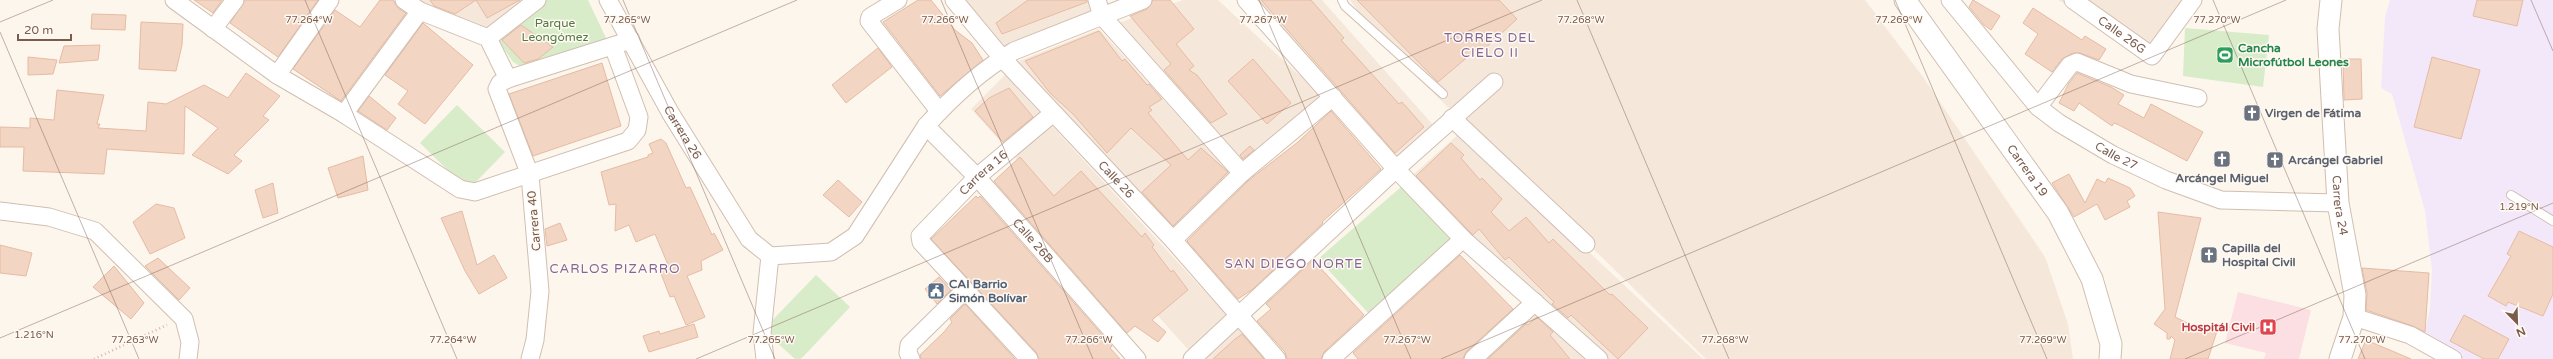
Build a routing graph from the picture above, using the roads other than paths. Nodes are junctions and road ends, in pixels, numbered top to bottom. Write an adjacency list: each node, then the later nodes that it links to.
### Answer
1 (174, 0): 20 (street)
2 (235, 0): 20 (street)
3 (330, 0): 25 (street)
4 (405, 0): 18 (street)
5 (537, 0): 21 (street)
6 (608, 0): 22 (street, Carrera 26)
7 (898, 0): 32 (street)
8 (954, 0): 24 (street, Calle 26)
9 (1096, 0): 19 (street)
10 (1143, 0): 19 (street)
11 (1246, 0): 29 (street)
12 (1342, 0): 28 (lane)
13 (1905, 0): 64 (street, Carrera 19)
14 (1950, 0): 31 (street, Calle 27)
15 (2073, 0): 16 (street, Calle 26G)
16 (2193, 0)
17 (2331, 0): 42 (street, Carrera 24)
18 (420, 11): 21 (street); 33 (street)
19 (1102, 16): 24 (street); 38 (street)
20 (213, 29): 25 (street)
21 (488, 38): 27 (street, Carrera 40)
22 (631, 40): 23 (street); 48 (street, Carrera 26)
23 (613, 46): 27 (street); 39 (street)
24 (1002, 58): 32 (street); 34 (street, Calle 26)
25 (277, 75): 33 (street)
26 (1494, 82): 35 (street)
27 (503, 84): 39 (street, Carrera 40)
28 (1442, 94)
29 (1333, 97): 37 (street); 38 (street)
30 (2198, 98): 31 (street)
31 (2038, 107): 42 (street, Calle 27)
32 (939, 111): 36 (street)
33 (344, 114): 39 (street)
34 (1052, 114): 40 (street, Carrera 16); 46 (street, Calle 26)
35 (1452, 118): 37 (street); 47 (street)
36 (926, 126): 40 (street, Calle 26B); 48 (street)
37 (1396, 169): 45 (street); 51 (street)
38 (1242, 173): 46 (street)
39 (530, 175): 54 (street, Carrera 40)
40 (977, 177): 49 (street, Carrera 16); 58 (street, Calle 26B)
41 (2511, 195): 44 (lane)
42 (2338, 203): 52 (street, Carrera 24)
43 (0, 211): 53 (street)
44 (2553, 221)
45 (1464, 239): 50 (street); 61 (street)
46 (1173, 240): 51 (street, Calle 26)
47 (1586, 244)
48 (770, 256): 55 (street)
49 (964, 291): 56 (street); 57 (street)
50 (1535, 302): 62 (street); 63 (street)
51 (1239, 316): 59 (street); 60 (street, Calle 26)
52 (2354, 317): 65 (street, Carrera 24); 66 (street)
53 (188, 359)
54 (530, 359)
55 (765, 359)
56 (911, 359)
57 (1029, 359)
58 (1137, 359)
59 (1192, 359)
60 (1277, 359)
61 (1331, 359)
62 (1473, 359)
63 (1599, 359)
64 (2110, 359)
65 (2340, 359)
66 (2453, 359)

